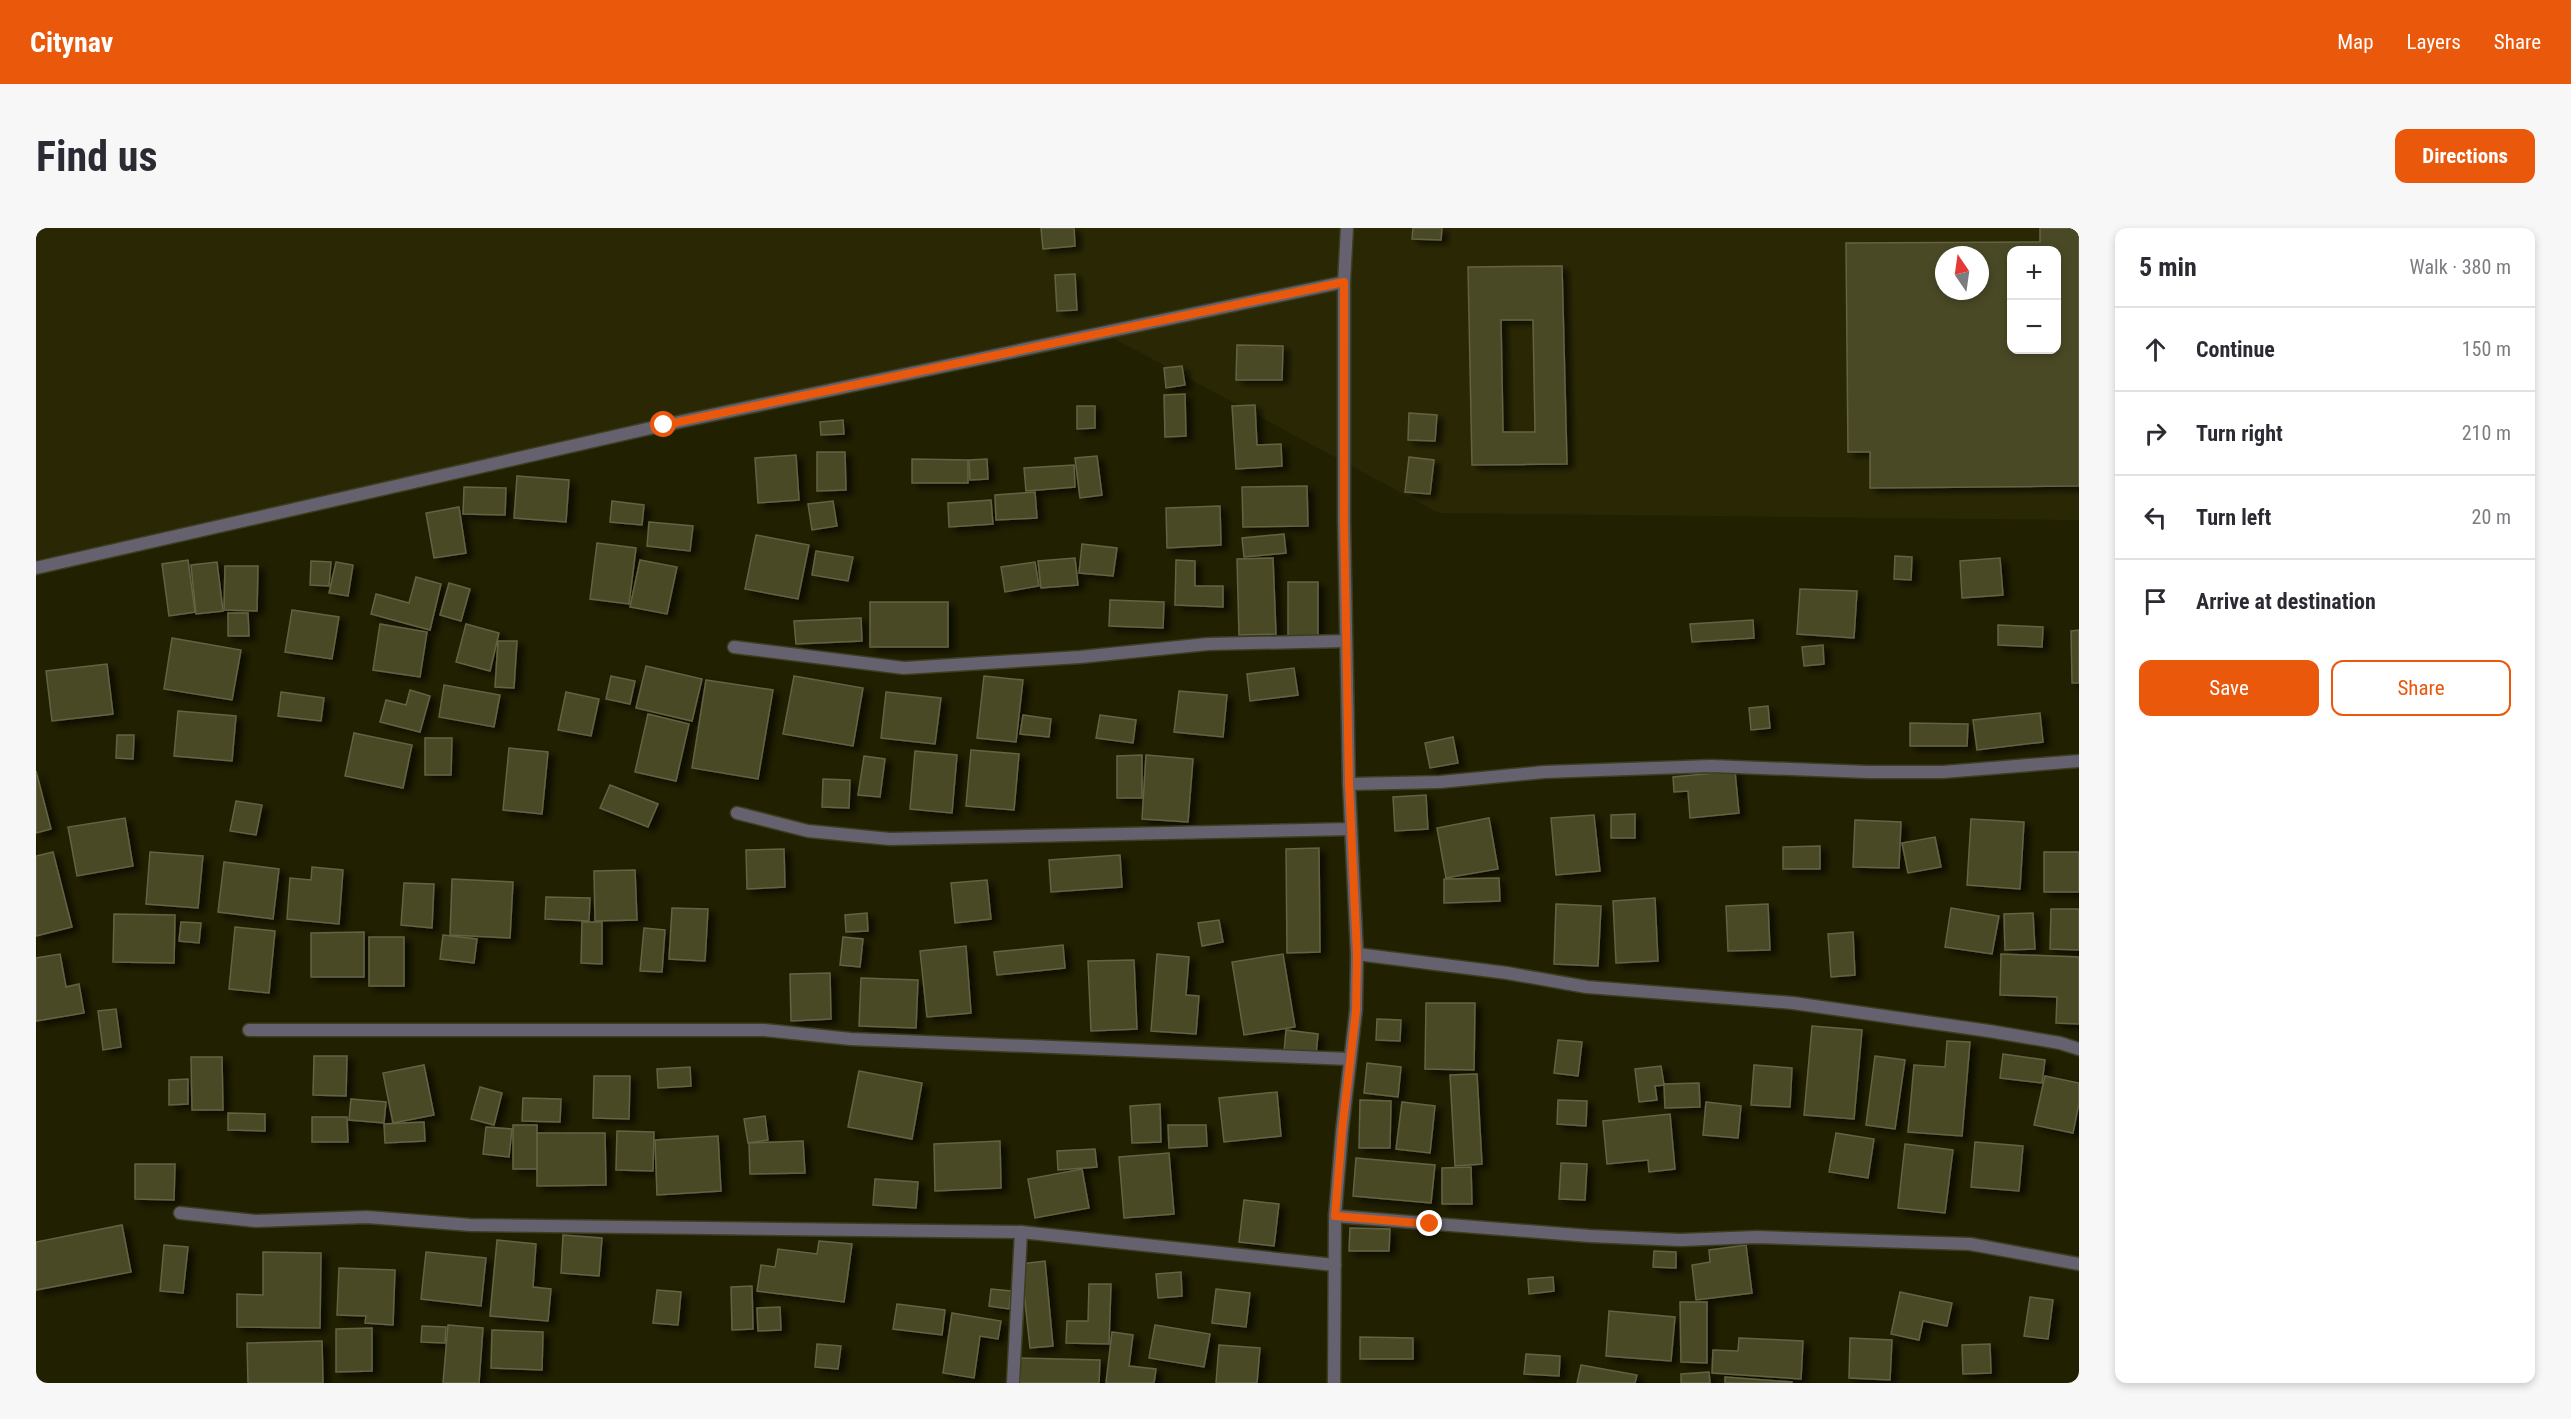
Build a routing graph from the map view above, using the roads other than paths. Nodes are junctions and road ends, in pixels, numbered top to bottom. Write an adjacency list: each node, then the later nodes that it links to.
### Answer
1 (1347, 228): 2 (street)
2 (1344, 282): 3 (street); 4 (street)
3 (36, 568)
4 (1346, 641): 5 (street); 7 (street)
5 (735, 648)
6 (2079, 761): 7 (street)
7 (1349, 783): 9 (street)
8 (738, 813): 9 (street)
9 (1351, 829): 10 (street)
10 (1357, 954): 12 (street); 13 (street)
11 (249, 1030): 13 (street)
12 (2079, 1049)
13 (1350, 1059): 15 (street)
14 (180, 1213): 16 (street)
15 (1335, 1216): 17 (street); 18 (street)
16 (1021, 1232): 18 (street); 19 (street)
17 (2079, 1264)
18 (1335, 1265): 20 (street)
19 (1013, 1383)
20 (1334, 1383)

